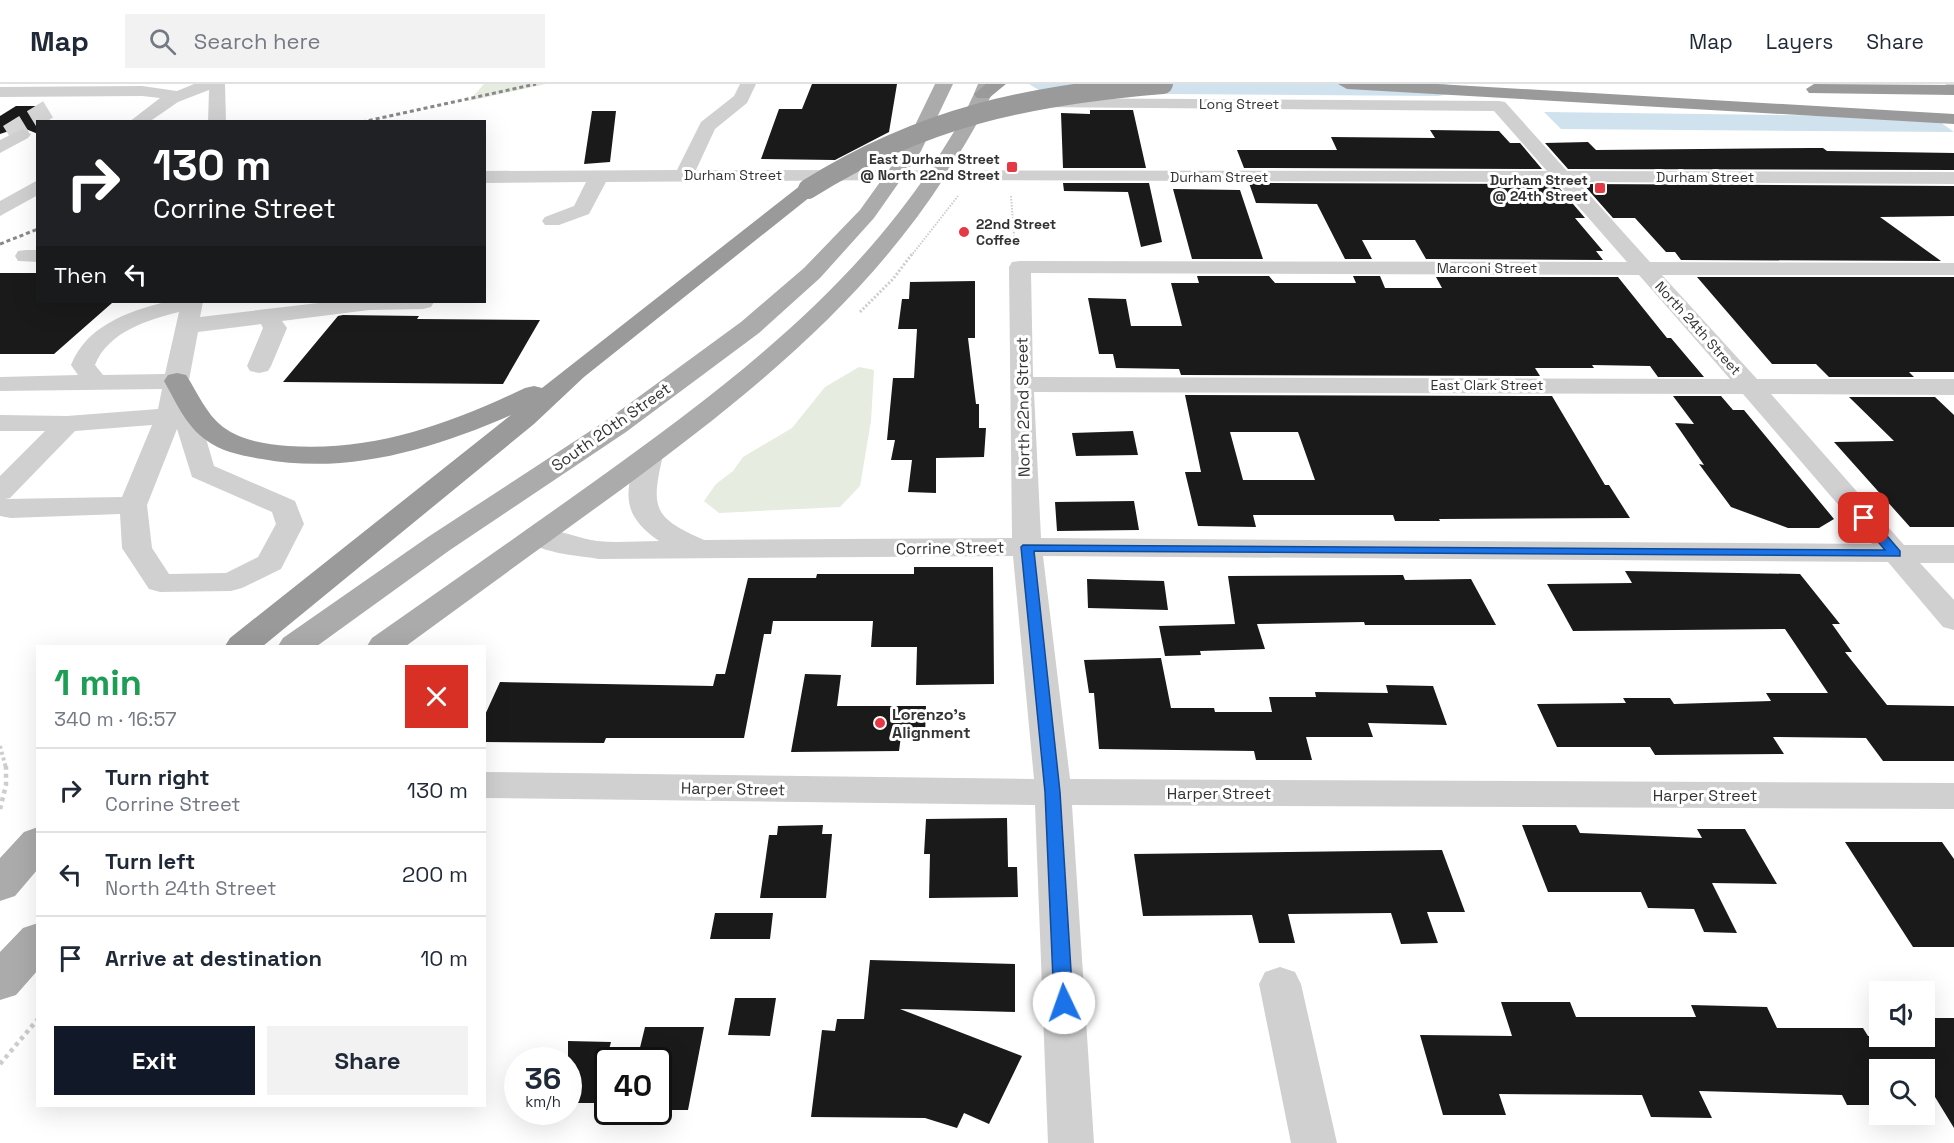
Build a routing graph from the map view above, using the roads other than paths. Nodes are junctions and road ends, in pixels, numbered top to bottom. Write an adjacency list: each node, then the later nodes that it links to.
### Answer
1 (209, 84): 11 (street)
2 (217, 84): 16 (street)
3 (748, 84): 18 (street)
4 (944, 84): 17 (main road)
5 (1163, 84): 38 (highway, bridge)
6 (1347, 84): 14 (highway)
7 (1536, 84): 12 (highway)
8 (1793, 88): 12 (highway)
9 (987, 91): 13 (street, Long Street); 19 (main road)
10 (0, 92): 11 (street)
11 (180, 96): 15 (street)
12 (1946, 97)
13 (1498, 105): 21 (street, North 24th Street)
14 (1954, 119)
15 (140, 120)
16 (217, 120)
17 (899, 174): 18 (street, Durham Street); 19 (street, Durham Street); 34 (main road, South 20th Street)
18 (684, 175): 22 (street, Durham Street)
19 (938, 175): 21 (street, Durham Street); 48 (main road)
20 (486, 177): 22 (street, Durham Street)
21 (1562, 177): 23 (street, Durham Street); 29 (street, North 24th Street)
22 (598, 178): 25 (street); 27 (street)
23 (1954, 178)
24 (36, 187): 26 (street)
25 (486, 188)
26 (3, 206)
27 (552, 221)
28 (1020, 267): 29 (street, Marconi Street); 42 (street, North 22nd Street)
29 (1644, 269): 30 (street, Marconi Street); 43 (street, North 24th Street)
30 (1954, 269)
31 (187, 303): 40 (street)
32 (192, 303): 36 (street)
33 (369, 303): 35 (street)
34 (768, 313): 52 (main road); 59 (main road, South 20th Street)
35 (268, 316): 36 (street); 37 (street)
36 (188, 326): 39 (street)
37 (259, 366)
38 (575, 372): 39 (highway); 58 (highway)
39 (177, 381): 40 (street); 45 (street); 50 (street)
40 (96, 382): 41 (street)
41 (0, 384)
42 (1021, 384): 43 (street, East Clark Street); 53 (street, North 22nd Street)
43 (1750, 386): 44 (street, East Clark Street); 55 (street, North 24th Street)
44 (1954, 387)
45 (169, 416): 47 (street); 50 (street)
46 (0, 423): 47 (street)
47 (67, 424): 49 (street)
48 (650, 454): 52 (main road); 54 (street, Corrine Street)
49 (0, 492)
50 (133, 505): 51 (street)
51 (0, 507)
52 (537, 535): 54 (street, Corrine Street); 60 (main road)
53 (1027, 547): 54 (street, Corrine Street); 55 (street, Corrine Street); 62 (street, North 22nd Street)
54 (702, 550)
55 (1895, 554): 56 (street, Corrine Street); 57 (street, North 24th Street)
56 (1954, 554)
57 (1954, 620)
58 (243, 645)
59 (296, 645)
60 (385, 645)
61 (486, 785): 62 (street, Harper Street)
62 (1053, 792): 63 (street, Harper Street); 69 (street, North 22nd Street)
63 (1954, 796)
64 (36, 844): 65 (main road)
65 (0, 885)
66 (36, 942): 67 (main road)
67 (0, 982)
68 (1280, 984): 70 (street)
69 (1071, 1143)
70 (1314, 1143)

